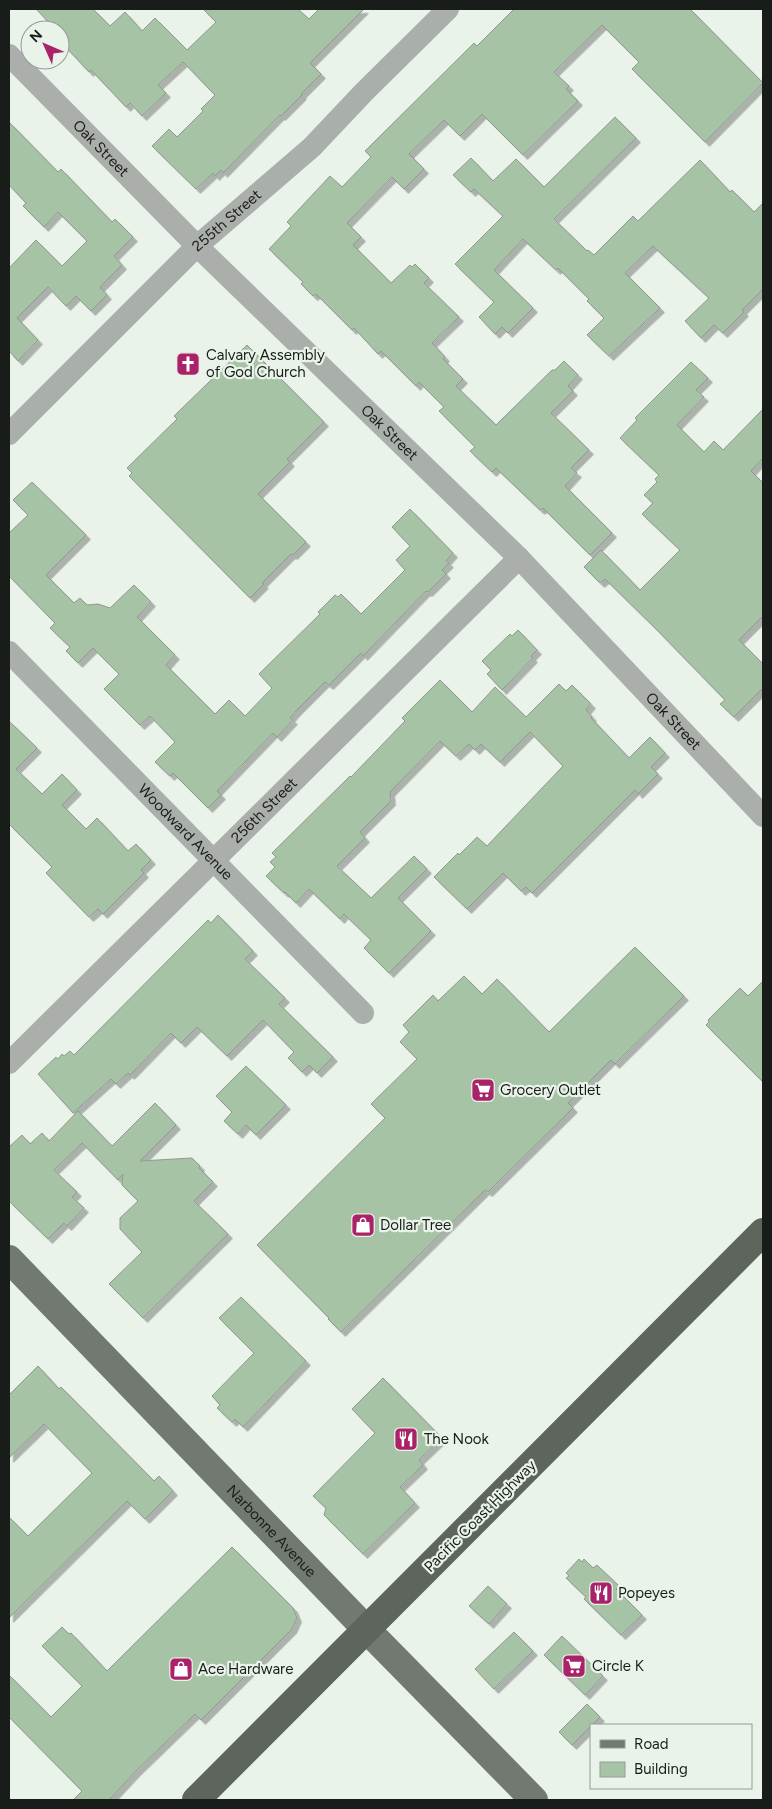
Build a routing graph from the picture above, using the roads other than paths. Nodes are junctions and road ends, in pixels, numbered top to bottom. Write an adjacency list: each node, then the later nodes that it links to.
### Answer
1 (448, 9): 3 (street, 255th Street)
2 (9, 56): 3 (street, Oak Street)
3 (198, 246): 4 (street, 255th Street); 5 (street, Oak Street)
4 (9, 434)
5 (519, 558): 7 (street, Oak Street); 8 (street, 256th Street)
6 (9, 652): 8 (street, Woodward Avenue)
7 (763, 816)
8 (211, 860): 9 (street, Woodward Avenue); 10 (street, 256th Street)
9 (363, 1013)
10 (9, 1063)
11 (763, 1232): 13 (highway, Pacific Coast Highway)
12 (9, 1259): 13 (main road, Narbonne Avenue)
13 (366, 1629): 14 (highway, Pacific Coast Highway); 15 (main road, Narbonne Avenue)
14 (196, 1800)
15 (534, 1800)

